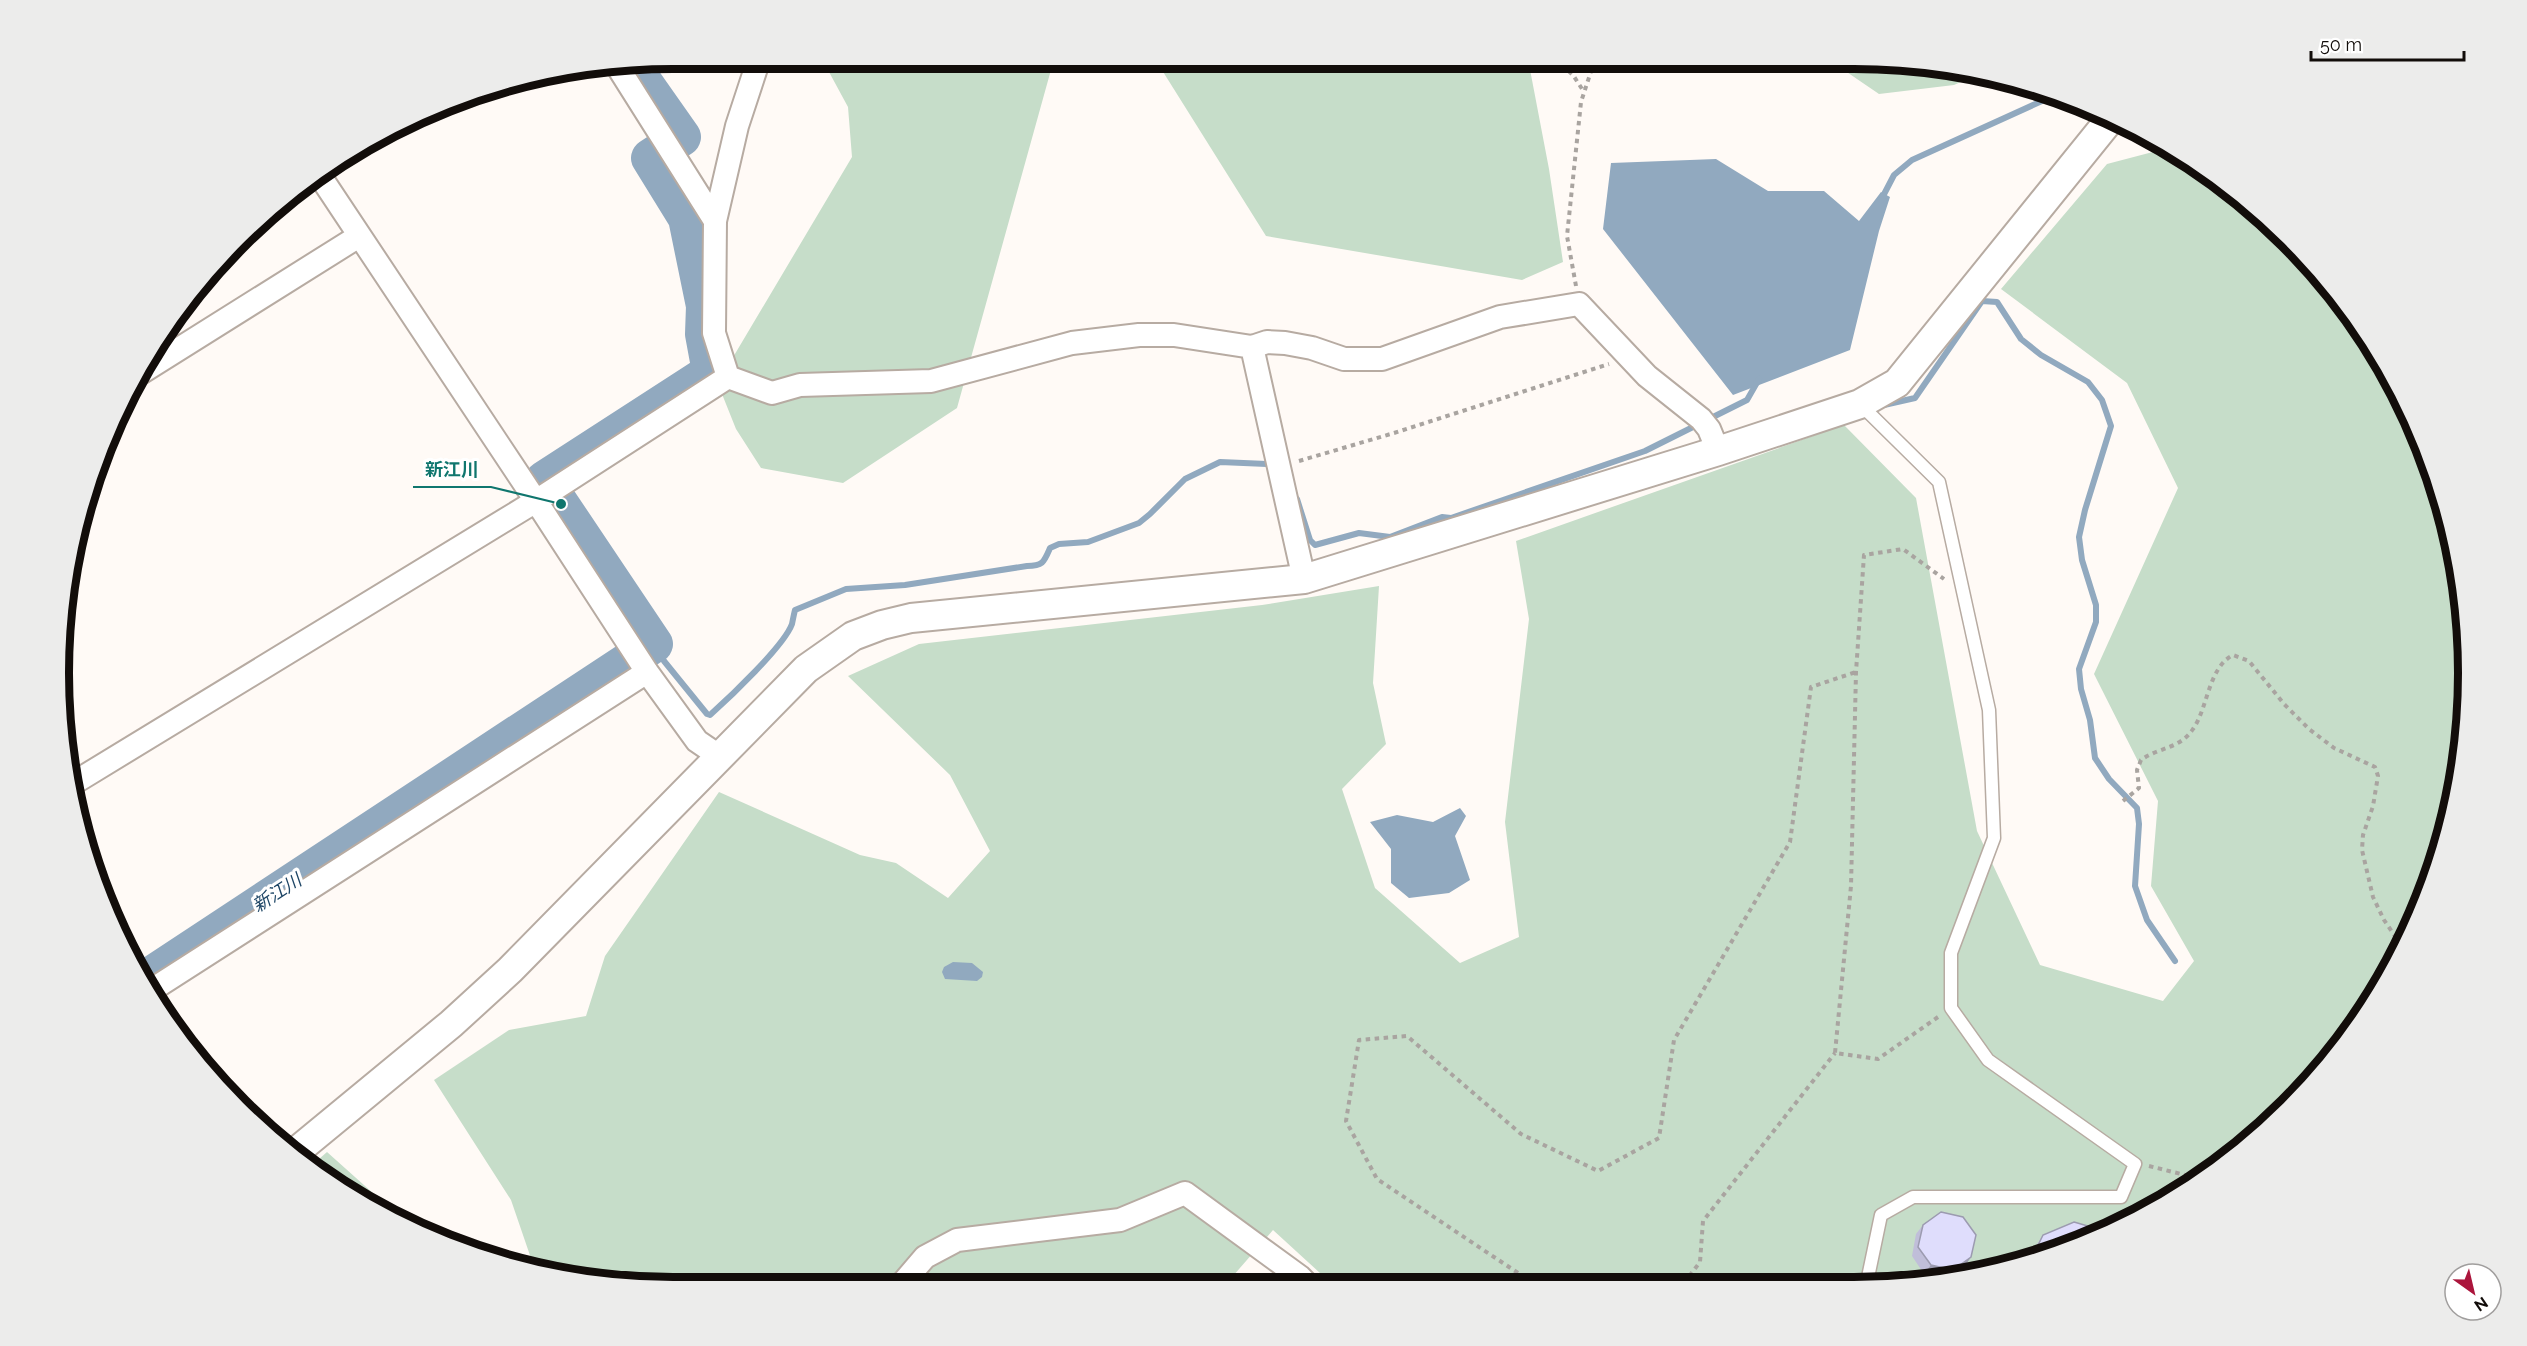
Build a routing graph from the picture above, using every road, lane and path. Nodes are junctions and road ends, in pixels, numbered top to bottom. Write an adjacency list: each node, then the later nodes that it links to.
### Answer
1 (756, 69): 8 (street)
2 (1566, 69): 5 (path)
3 (1592, 69): 5 (path)
4 (621, 71): 8 (street)
5 (1584, 92): 10 (path)
6 (2106, 124): 15 (street)
7 (323, 181): 9 (street)
8 (715, 221): 14 (street)
9 (359, 236): 13 (street); 18 (street)
10 (1579, 304): 11 (street); 12 (street)
11 (1252, 347): 14 (street); 17 (street)
12 (1625, 353): 16 (street); 17 (path)
13 (154, 365)
14 (728, 377): 18 (street)
15 (1860, 404): 16 (street); 20 (lane)
16 (1718, 451): 19 (street)
17 (1278, 467): 19 (street)
18 (537, 501): 21 (street); 24 (street)
19 (1304, 579): 23 (street)
20 (1964, 594): 22 (path); 28 (lane)
21 (646, 671): 23 (street); 27 (street)
22 (1856, 672): 29 (path); 35 (path)
23 (719, 756): 30 (street)
24 (79, 780)
25 (2123, 801): 26 (path)
26 (2397, 939)
27 (157, 986)
28 (1952, 1008): 29 (path); 31 (lane)
29 (1835, 1053): 36 (path)
30 (300, 1148)
31 (2135, 1164): 32 (path); 37 (lane)
32 (2188, 1176)
33 (908, 1277): 34 (street)
34 (1300, 1277)
35 (1524, 1277)
36 (1689, 1277)
37 (1867, 1277)

